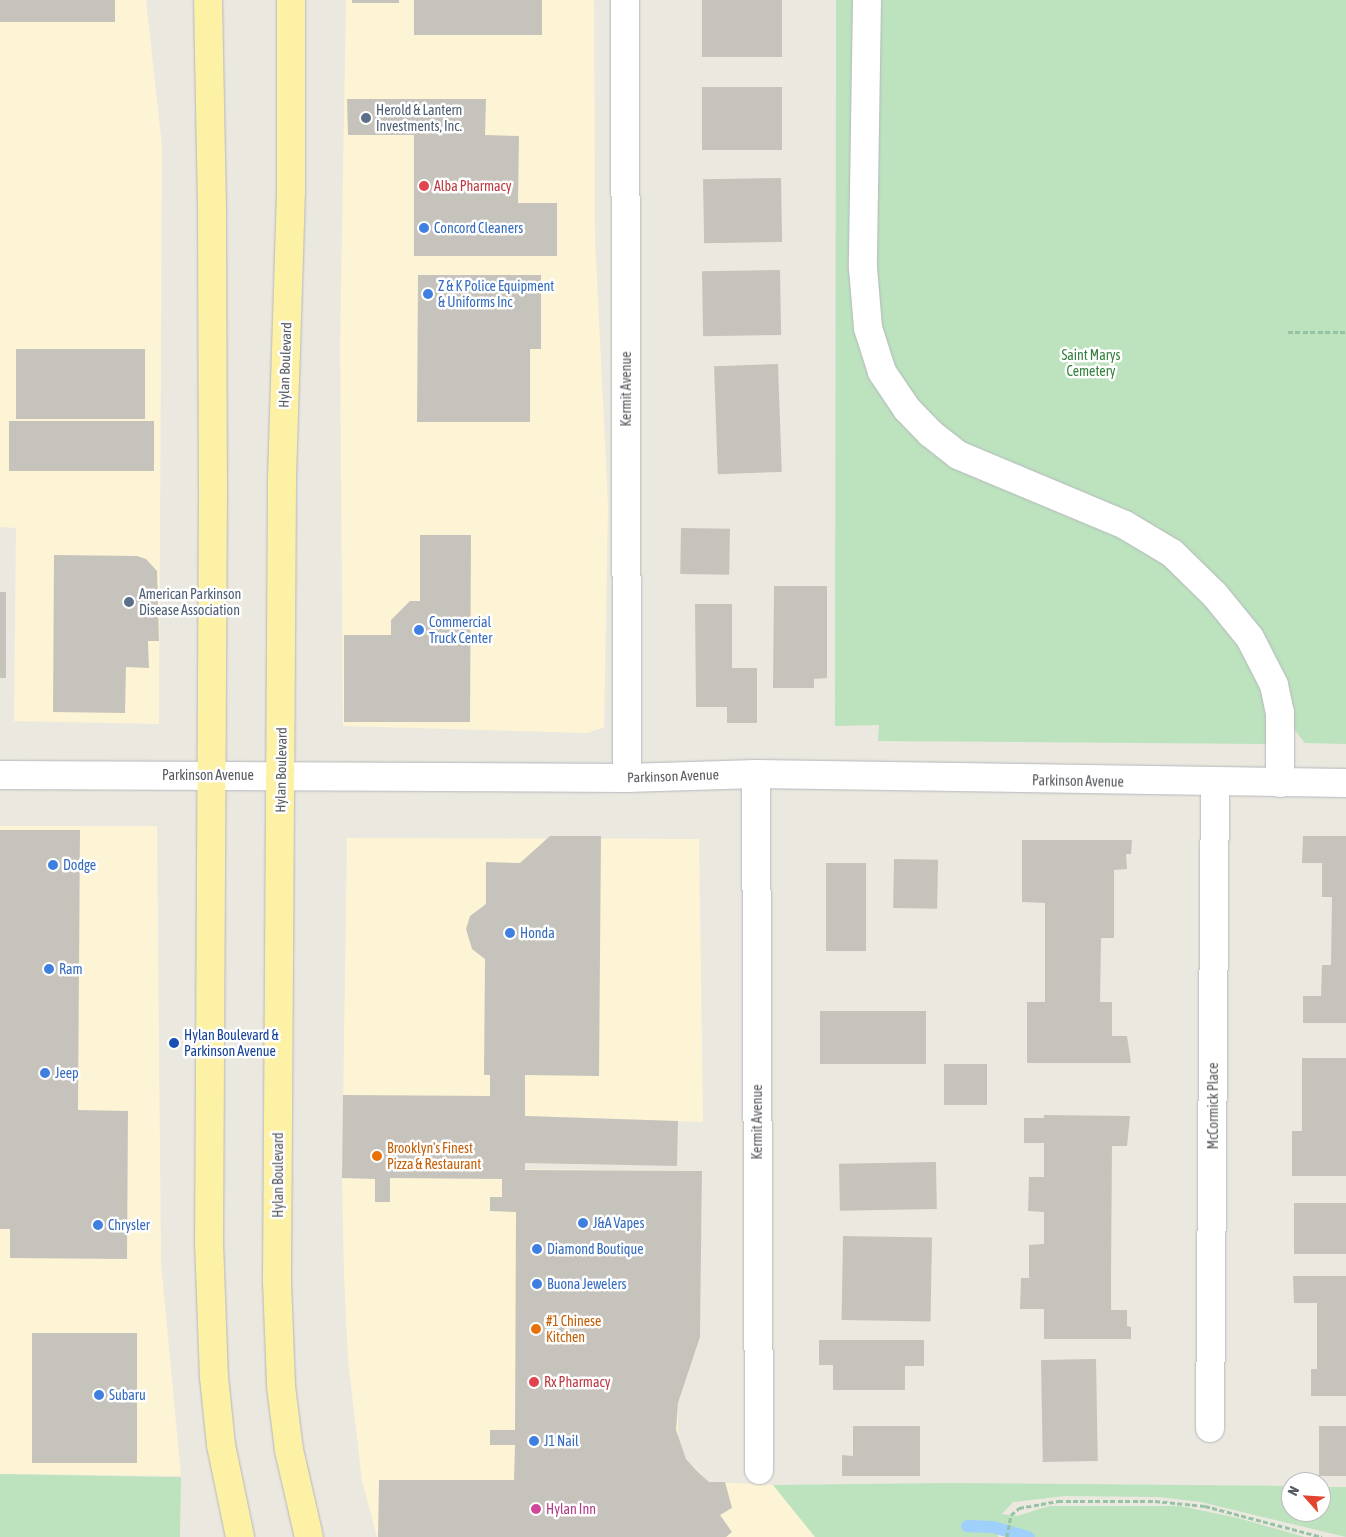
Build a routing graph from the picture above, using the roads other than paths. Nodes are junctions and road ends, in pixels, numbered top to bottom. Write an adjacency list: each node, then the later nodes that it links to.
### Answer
1 (208, 0): 5 (main road)
2 (292, 0): 8 (main road, Hylan Boulevard)
3 (624, 0): 9 (street, Kermit Avenue)
4 (866, 0): 10 (street)
5 (212, 774): 7 (street, Parkinson Avenue); 8 (street, Parkinson Avenue); 15 (main road)
6 (756, 774): 9 (street, Parkinson Avenue); 12 (street, Parkinson Avenue); 14 (street, Kermit Avenue)
7 (0, 775)
8 (281, 775): 9 (street, Parkinson Avenue); 16 (main road, Hylan Boulevard)
9 (627, 778)
10 (1280, 783): 11 (street, Parkinson Avenue); 12 (street, Parkinson Avenue)
11 (1346, 783)
12 (1215, 784): 13 (street, McCormick Place)
13 (1210, 1428)
14 (759, 1470)
15 (240, 1537)
16 (310, 1537)

